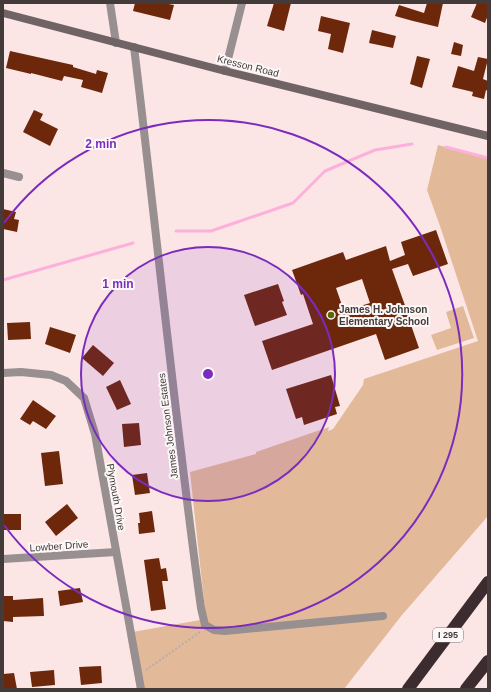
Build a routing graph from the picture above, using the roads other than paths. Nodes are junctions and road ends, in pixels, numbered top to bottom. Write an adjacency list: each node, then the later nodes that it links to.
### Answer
1 (110, 3): 4 (street)
2 (242, 3): 6 (street)
3 (3, 13): 4 (street, Kresson Road)
4 (116, 42): 5 (street, Kresson Road)
5 (134, 47): 6 (street, Kresson Road); 14 (street, James Johnson Estates)
6 (225, 71): 7 (street, Kresson Road)
7 (488, 136)
8 (3, 173): 9 (street)
9 (20, 177)
10 (3, 373): 11 (street, Plymouth Drive)
11 (116, 552): 12 (street, Lowber Drive); 16 (street, Plymouth Drive)
12 (3, 559)
13 (488, 582): 17 (highway, I 295)
14 (383, 616)
15 (488, 661): 18 (highway)
16 (141, 689)
17 (408, 689)
18 (466, 689)

